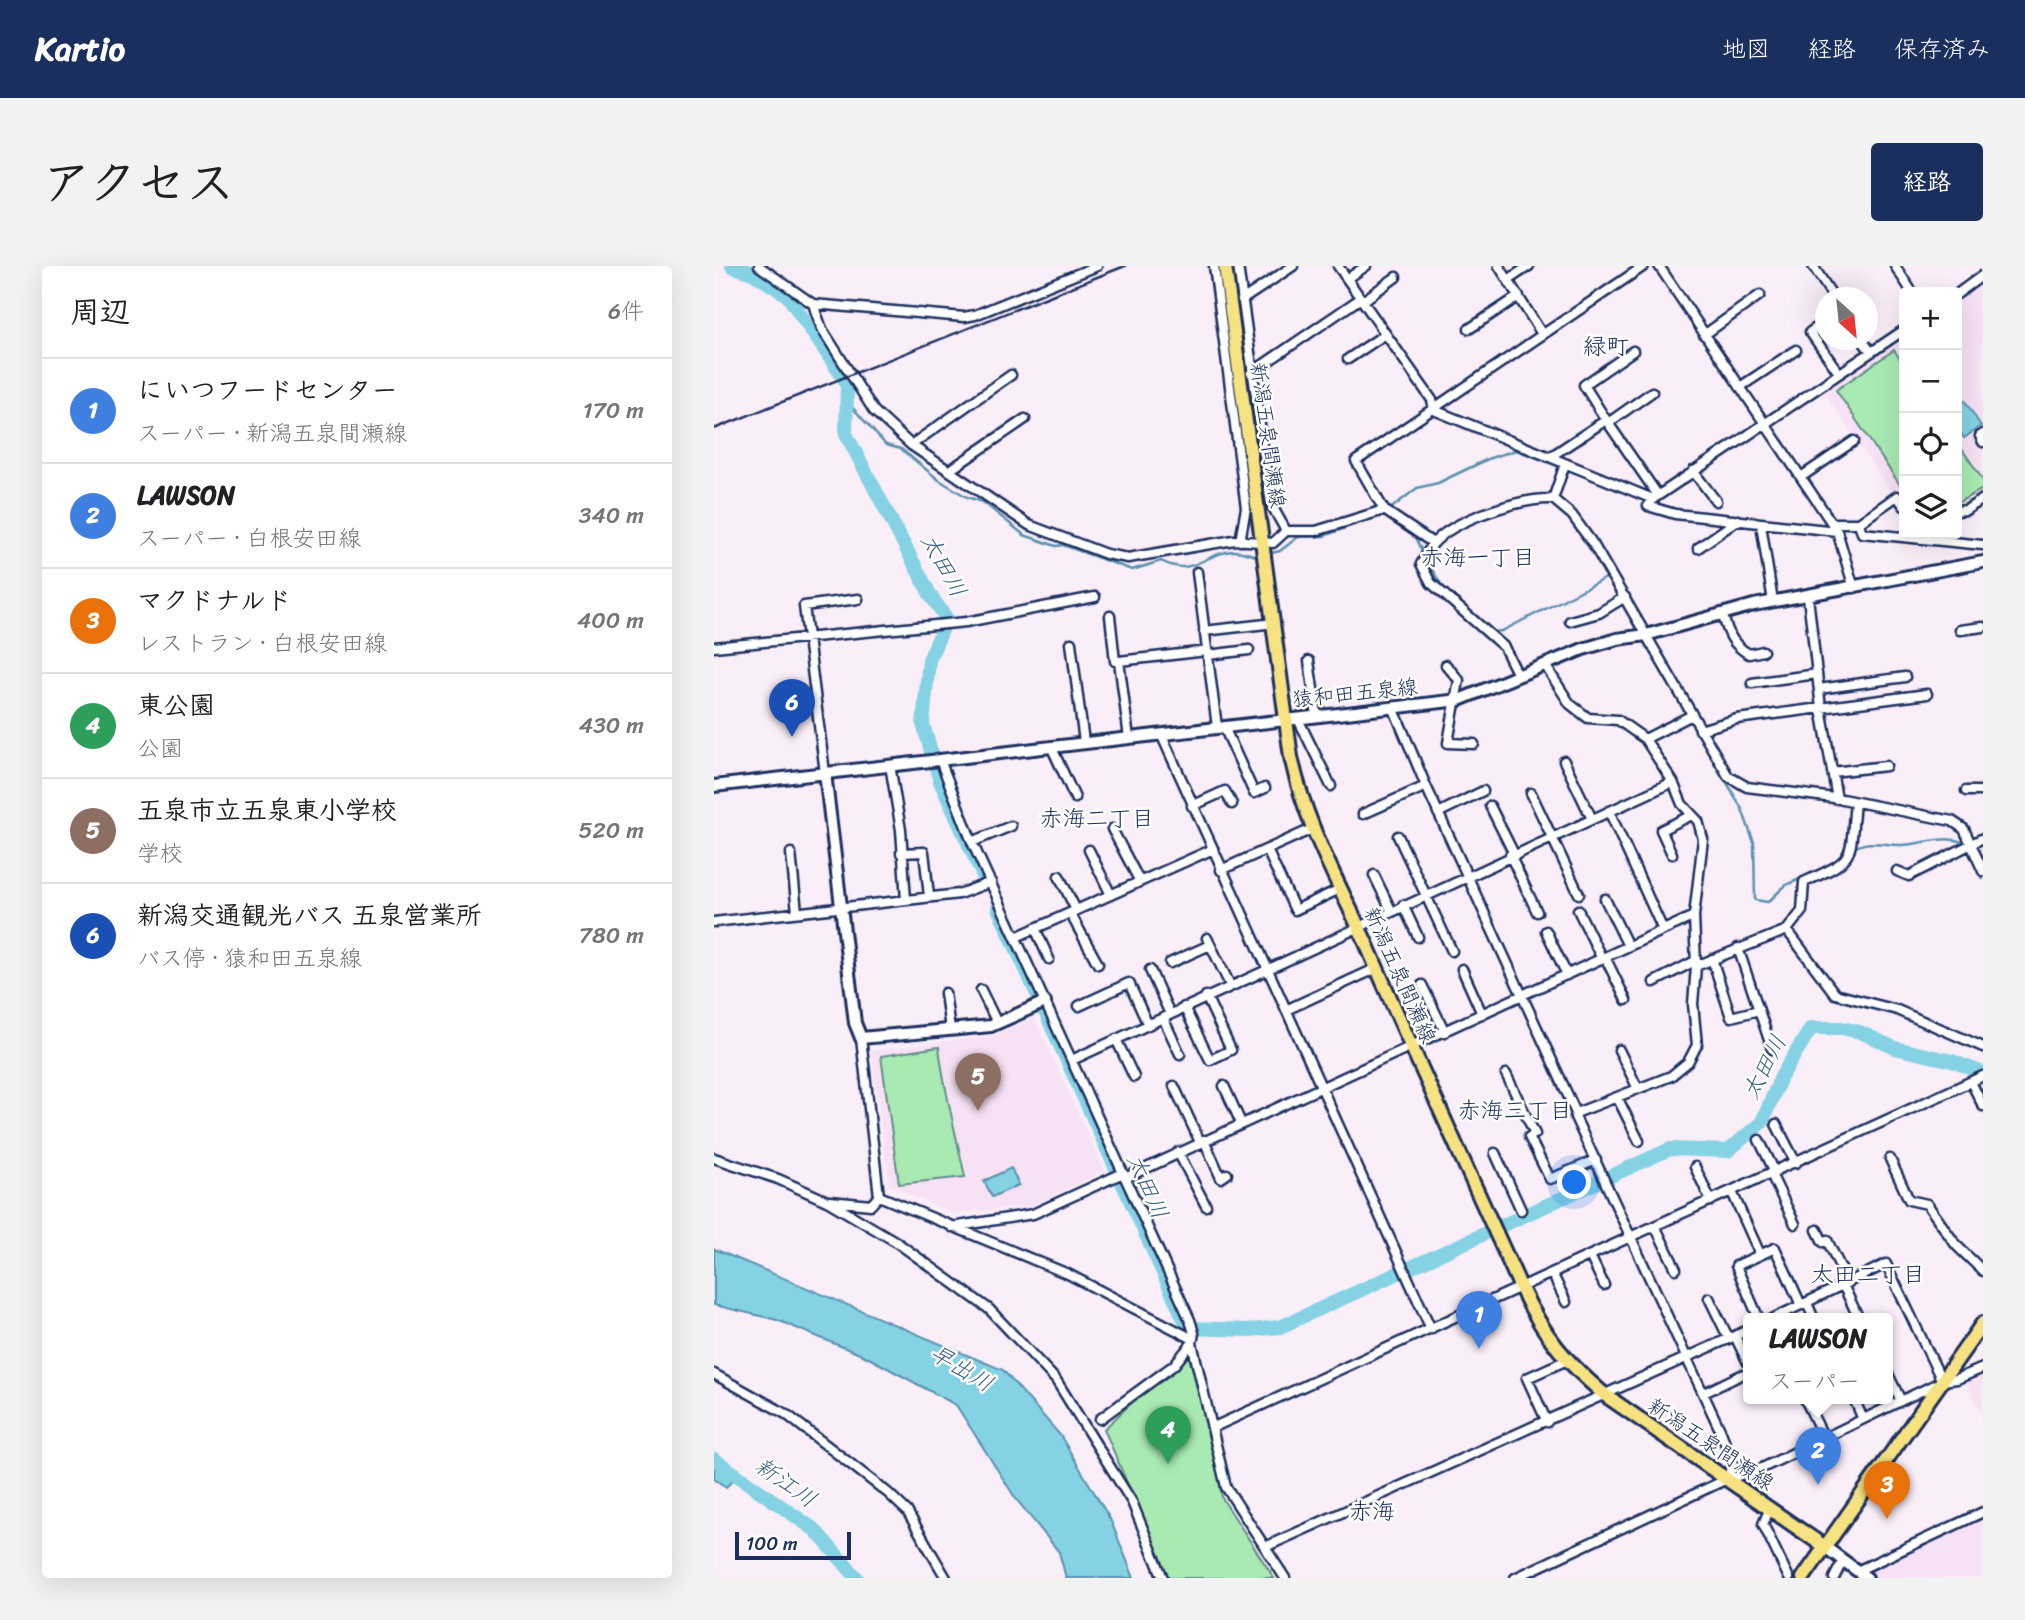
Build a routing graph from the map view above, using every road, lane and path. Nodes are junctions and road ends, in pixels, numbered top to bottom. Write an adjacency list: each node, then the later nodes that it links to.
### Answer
1 (759, 266): 26 (street)
2 (1097, 266): 26 (street)
3 (1214, 266): 67 (street)
4 (1225, 266): 69 (main road, 新潟五泉間瀬線)
5 (1238, 266): 24 (street)
6 (1293, 266): 24 (street)
7 (1338, 266): 17 (street)
8 (1366, 266): 17 (street)
9 (1499, 266): 18 (street)
10 (1529, 266): 18 (street)
11 (1644, 266): 29 (street)
12 (1659, 266): 31 (street)
13 (1812, 266): 19 (street)
14 (1895, 266): 20 (street)
15 (1983, 275): 21 (street)
16 (1396, 277): 25 (street)
17 (1347, 279): 25 (street)
18 (1508, 280): 23 (street)
19 (1826, 287)
20 (1909, 287)
21 (1962, 290)
22 (1760, 295): 31 (street)
23 (1519, 296): 27 (street); 29 (street)
24 (1242, 300): 37 (street)
25 (1362, 300): 30 (street); 37 (street)
26 (813, 304): 49 (street)
27 (1469, 329)
28 (1899, 333): 35 (street)
29 (1542, 334): 42 (street)
30 (1384, 335): 36 (street); 42 (street)
31 (1704, 335): 40 (street)
32 (1796, 350): 40 (street)
33 (1823, 350): 38 (street)
34 (1633, 351): 44 (street)
35 (1871, 352): 38 (street)
36 (1348, 359)
37 (1251, 373): 66 (street)
38 (1839, 373): 45 (street)
39 (1011, 375): 49 (street)
40 (1740, 387): 45 (street)
41 (1652, 392): 44 (street)
42 (1434, 410): 50 (street); 60 (street)
43 (1025, 419): 52 (street)
44 (1607, 421): 50 (street); 55 (street)
45 (1765, 423): 53 (street); 54 (street)
46 (1983, 434): 48 (street)
47 (1854, 441): 54 (street)
48 (1983, 442)
49 (911, 444): 52 (street)
50 (1550, 457): 51 (street)
51 (1565, 464): 55 (street); 56 (street)
52 (950, 470): 67 (street)
53 (1693, 471): 55 (street); 59 (street)
54 (1801, 477): 65 (street)
55 (1655, 496): 62 (street)
56 (1553, 499): 68 (street); 76 (street)
57 (1899, 499): 64 (street)
58 (1983, 499): 61 (street)
59 (1716, 502)
60 (1384, 510): 66 (street); 68 (street)
61 (1962, 510)
62 (1738, 520): 63 (street); 71 (street)
63 (1761, 523): 65 (street); 79 (street)
64 (1859, 523): 65 (street); 70 (street)
65 (1835, 527): 74 (street)
66 (1286, 531): 69 (street)
67 (1240, 541): 69 (street)
68 (1433, 543): 99 (street)
69 (1264, 544): 83 (main road, 新潟五泉間瀬線)
70 (1983, 545)
71 (1698, 548)
72 (1983, 562): 74 (main road, 猿和田五泉線)
73 (1197, 572): 86 (street)
74 (1854, 588): 77 (main road, 猿和田五泉線)
75 (1095, 597): 88 (street)
76 (1625, 597): 82 (street); 87 (street)
77 (1808, 597): 79 (main road, 猿和田五泉線); 98 (street)
78 (858, 599): 88 (street)
79 (1773, 603): 80 (main road, 猿和田五泉線)
80 (1722, 613): 87 (main road, 猿和田五泉線); 92 (street)
81 (1110, 616): 94 (street)
82 (1570, 621)
83 (1275, 623): 86 (street); 109 (main road, 新潟五泉間瀬線)
84 (1983, 627): 85 (street)
85 (1960, 630)
86 (1205, 631): 93 (street)
87 (1646, 635): 97 (main road, 猿和田五泉線); 107 (street)
88 (809, 639): 90 (street); 123 (street)
89 (1070, 643): 115 (street)
90 (714, 647)
91 (1248, 650): 93 (street)
92 (1763, 651)
93 (1207, 653): 94 (street); 110 (street)
94 (1119, 661): 113 (street)
95 (1309, 661): 108 (street)
96 (1446, 665): 104 (street)
97 (1545, 665): 99 (main road, 猿和田五泉線); 114 (street)
98 (1817, 674): 101 (street); 102 (street)
99 (1518, 675): 104 (main road, 猿和田五泉線)
100 (1905, 677): 102 (street)
101 (1752, 683)
102 (1819, 689): 106 (street)
103 (1927, 694): 106 (street)
104 (1454, 701): 105 (main road, 猿和田五泉線); 116 (street)
105 (1393, 707): 108 (main road, 猿和田五泉線); 127 (street)
106 (1821, 708): 111 (street); 122 (street)
107 (1692, 715): 111 (street); 114 (street)
108 (1317, 716): 109 (main road, 猿和田五泉線)
109 (1293, 719): 110 (main road, 猿和田五泉線); 126 (street); 146 (main road, 新潟五泉間瀬線)
110 (1220, 727): 112 (main road, 猿和田五泉線); 128 (street)
111 (1700, 730): 134 (street)
112 (1161, 734): 113 (main road, 猿和田五泉線); 137 (street)
113 (1129, 738): 115 (main road, 猿和田五泉線)
114 (1645, 739): 124 (street)
115 (1084, 743): 117 (main road, 猿和田五泉線)
116 (1474, 744)
117 (1051, 746): 118 (main road, 猿和田五泉線); 133 (street)
118 (935, 761): 120 (main road, 猿和田五泉線); 150 (street)
119 (1564, 761): 143 (street)
120 (891, 765): 123 (main road, 猿和田五泉線); 156 (street)
121 (1886, 766): 122 (street)
122 (1832, 772): 134 (street)
123 (825, 773): 125 (main road, 猿和田五泉線); 175 (main road)
124 (1673, 782): 139 (street); 142 (street)
125 (714, 786)
126 (1331, 786)
127 (1426, 786): 140 (street); 141 (street)
128 (1265, 788)
129 (1483, 791): 140 (street)
130 (1966, 791): 131 (street)
131 (1983, 791)
132 (1531, 793): 148 (street)
133 (1075, 798)
134 (1837, 799): 135 (street)
135 (1855, 802): 151 (street); 186 (street)
136 (1232, 804): 137 (street)
137 (1192, 806): 153 (street)
138 (1490, 806): 158 (street)
139 (1609, 811): 143 (street); 185 (street)
140 (1438, 813): 163 (street)
141 (1363, 814)
142 (1692, 815): 157 (street); 181 (street)
143 (1592, 819): 148 (street)
144 (1011, 826): 150 (street)
145 (1112, 829): 166 (street)
146 (1312, 829): 154 (street); 167 (main road, 新潟五泉間瀬線)
147 (1398, 836): 168 (street)
148 (1552, 836): 158 (street); 169 (street)
149 (1983, 838): 151 (street)
150 (972, 842): 165 (street)
151 (1971, 845): 160 (street); 161 (street)
152 (1089, 850): 170 (street)
153 (1211, 850): 159 (street); 166 (street)
154 (1267, 850): 159 (street); 167 (street)
155 (791, 853): 179 (street)
156 (901, 853): 171 (street); 173 (street)
157 (1672, 854)
158 (1512, 855): 163 (street); 180 (street)
159 (1221, 870): 200 (street)
160 (1897, 871)
161 (1983, 871)
162 (1374, 875): 178 (street)
163 (1467, 875): 168 (street); 210 (street)
164 (1059, 876): 177 (street)
165 (991, 882): 171 (street); 188 (street)
166 (1140, 882): 170 (street)
167 (1340, 890): 183 (main road, 新潟五泉間瀬線)
168 (1425, 894): 174 (street); 192 (street)
169 (1579, 894)
170 (1111, 895): 177 (street)
171 (929, 896): 173 (street)
172 (1605, 899): 190 (street)
173 (906, 900): 175 (street)
174 (1403, 905): 178 (street); 189 (street)
175 (839, 909): 179 (street); 223 (main road)
176 (1578, 910): 193 (street)
177 (1073, 911): 184 (street); 198 (street)
178 (1391, 911): 183 (street)
179 (797, 912): 182 (street)
180 (1537, 912)
181 (1693, 916): 185 (street); 197 (street)
182 (714, 922)
183 (1358, 926): 199 (main road, 新潟五泉間瀬線); 200 (street)
184 (1035, 928): 188 (street); 194 (street)
185 (1663, 930): 190 (street)
186 (1787, 930): 191 (street); 226 (street)
187 (1546, 931): 203 (street)
188 (1016, 937): 212 (street)
189 (1418, 937)
190 (1629, 946): 193 (street)
191 (1738, 948): 195 (street); 216 (street)
192 (1452, 951)
193 (1604, 958): 203 (street); 211 (street)
194 (1049, 959)
195 (1712, 959): 197 (street); 216 (street)
196 (1170, 963): 205 (street)
197 (1695, 963): 204 (street); 238 (street)
198 (1098, 964)
199 (1377, 968): 215 (street); 225 (main road, 新潟五泉間瀬線)
200 (1267, 969): 205 (street); 215 (street)
201 (1462, 969): 217 (street)
202 (1150, 970): 218 (street)
203 (1567, 975): 210 (street)
204 (1654, 982)
205 (1230, 985): 209 (street)
206 (1422, 985): 222 (street)
207 (981, 990): 219 (street)
208 (945, 993): 221 (street)
209 (1206, 996): 214 (street); 214 (street)
210 (1522, 996): 217 (street); 241 (street)
211 (1626, 1000)
212 (1042, 1004): 219 (main road); 230 (street)
213 (1079, 1006): 220 (street)
214 (1184, 1007): 218 (street)
215 (1286, 1010): 237 (street)
216 (1759, 1010): 227 (street)
217 (1482, 1014): 222 (street)
218 (1166, 1016): 220 (street); 229 (street)
219 (997, 1023): 221 (main road)
220 (1148, 1025): 224 (street)
221 (950, 1029): 223 (main road)
222 (1445, 1032): 225 (street)
223 (861, 1038): 258 (street)
224 (1116, 1040): 230 (street); 233 (street)
225 (1411, 1047): 237 (street); 275 (main road, 新潟五泉間瀬線)
226 (1983, 1047)
227 (1772, 1049)
228 (1619, 1051): 238 (street)
229 (1180, 1054)
230 (1072, 1060): 256 (street)
231 (1506, 1074): 251 (street)
232 (1983, 1076): 234 (street)
233 (1133, 1077)
234 (1970, 1082): 240 (street); 252 (street)
235 (1174, 1086): 245 (street)
236 (1224, 1086): 242 (street)
237 (1321, 1087): 242 (street); 284 (street)
238 (1638, 1089): 239 (street)
239 (1617, 1097): 241 (street); 246 (street)
240 (1983, 1106)
241 (1576, 1113): 251 (street)
242 (1241, 1123): 245 (street)
243 (1776, 1124): 252 (street)
244 (1759, 1140): 254 (street)
245 (1202, 1141): 247 (street); 255 (street)
246 (1639, 1141)
247 (1178, 1152): 256 (street); 261 (street)
248 (1494, 1153): 262 (street)
249 (714, 1158): 259 (street)
250 (1891, 1159): 271 (street)
251 (1596, 1160): 267 (street)
252 (1796, 1163): 254 (street)
253 (1695, 1167): 260 (street)
254 (1773, 1173): 257 (street); 263 (street)
255 (1227, 1174)
256 (1121, 1175): 265 (street); 287 (street)
257 (1732, 1192): 260 (street); 268 (street)
258 (879, 1196): 259 (street); 265 (street)
259 (827, 1200): 314 (street)
260 (1711, 1201): 264 (street)
261 (1206, 1206)
262 (1521, 1210)
263 (1795, 1224)
264 (1655, 1226): 267 (street); 270 (street)
265 (949, 1228): 287 (street)
266 (1817, 1230): 273 (street)
267 (1632, 1237): 269 (street); 289 (street)
268 (1760, 1254): 278 (street); 279 (street)
269 (1590, 1256): 272 (street); 274 (street)
270 (1676, 1269)
271 (1983, 1271)
272 (1552, 1273): 275 (street); 277 (street)
273 (1845, 1284): 278 (street); 282 (street); 294 (street)
274 (1604, 1285)
275 (1521, 1288): 284 (street); 290 (main road, 新潟五泉間瀬線)
276 (1709, 1298): 286 (street)
277 (1566, 1302)
278 (1804, 1304): 280 (street); 281 (street)
279 (1756, 1313)
280 (1785, 1313)
281 (1810, 1313)
282 (1857, 1313)
283 (1983, 1323): 294 (main road)
284 (1431, 1329): 304 (street)
285 (1743, 1332): 286 (street)
286 (1732, 1337): 288 (street); 289 (street)
287 (1192, 1341): 301 (street); 304 (street)
288 (1743, 1355)
289 (1687, 1358): 296 (street); 297 (street)
290 (1567, 1360): 297 (main road, 新潟五泉間瀬線); 303 (street)
291 (1983, 1368): 294 (street)
292 (714, 1374): 313 (street)
293 (1741, 1374): 296 (street)
294 (1942, 1381): 298 (street); 310 (main road)
295 (1893, 1384): 298 (street)
296 (1704, 1393): 306 (street)
297 (1605, 1395): 303 (street); 306 (main road, 新潟五泉間瀬線)
298 (1901, 1401): 302 (street)
299 (1807, 1404): 305 (street)
300 (1856, 1404): 302 (street)
301 (1100, 1419)
302 (1863, 1419): 305 (street)
303 (1547, 1422): 309 (street)
304 (1214, 1427): 309 (street)
305 (1824, 1438): 306 (street)
306 (1727, 1479): 307 (main road, 新潟五泉間瀬線); 316 (street)
307 (1770, 1508): 310 (main road, 新潟五泉間瀬線); 317 (street)
308 (1983, 1512): 312 (street)
309 (1265, 1547): 315 (street)
310 (1825, 1547): 311 (main road); 318 (main road)
311 (1843, 1560): 312 (main road); 319 (street)
312 (1857, 1571): 320 (main road)
313 (946, 1578)
314 (1163, 1578)
315 (1285, 1578)
316 (1515, 1578)
317 (1789, 1578)
318 (1803, 1578)
319 (1833, 1578)
320 (1867, 1578)

